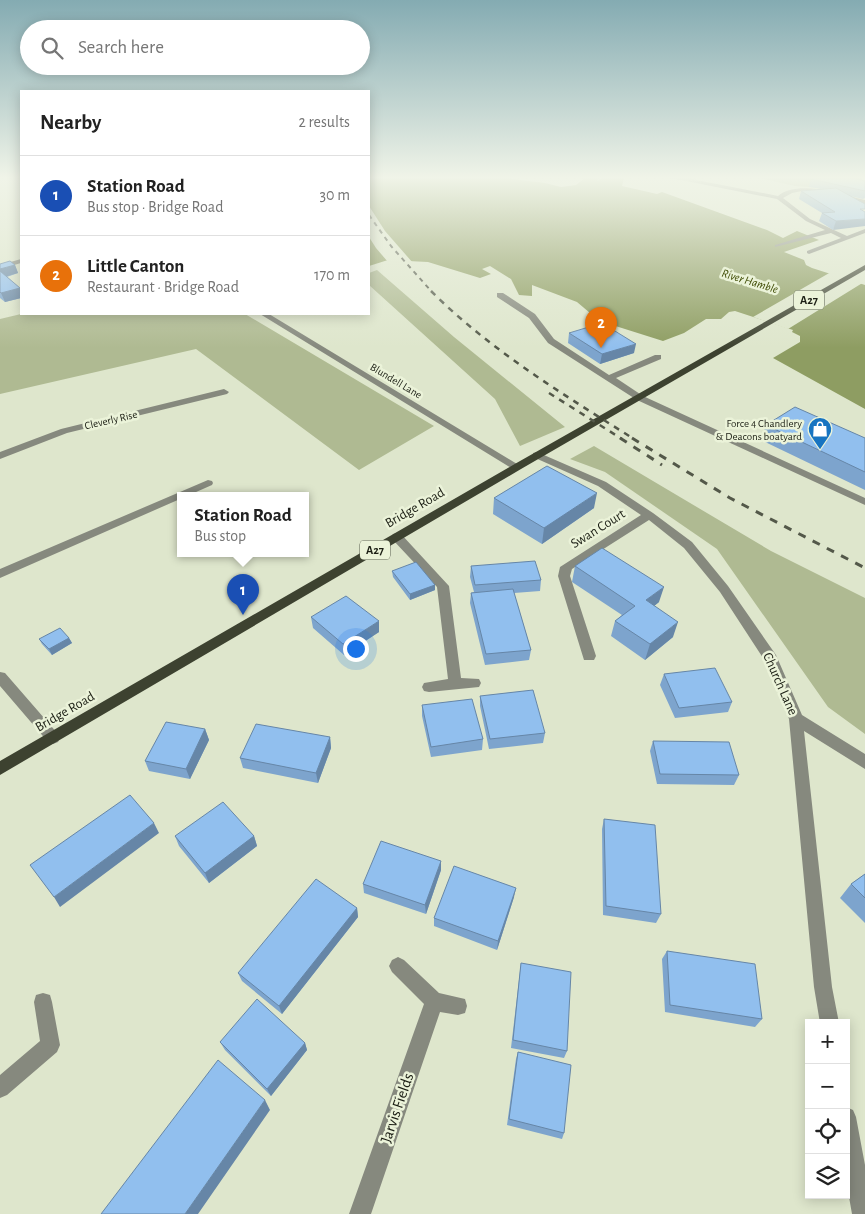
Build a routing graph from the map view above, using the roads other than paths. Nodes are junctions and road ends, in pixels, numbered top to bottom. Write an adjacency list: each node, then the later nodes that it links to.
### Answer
1 (817, 235): 5 (street)
2 (839, 235): 4 (street)
3 (856, 235): 4 (street)
4 (847, 238): 6 (street)
5 (777, 246)
6 (809, 252)
7 (20, 261): 8 (street)
8 (0, 267)
9 (865, 267): 15 (main road, Bridge Road / A27)
10 (500, 295): 13 (street)
11 (266, 315): 18 (street, Blundell Lane)
12 (658, 357): 13 (street)
13 (609, 378): 15 (street)
14 (224, 392): 17 (street, Cleverly Rise)
15 (640, 398): 16 (main road, Bridge Road / A27); 22 (street)
16 (537, 455): 18 (main road, Bridge Road / A27); 23 (street, Church Lane)
17 (0, 456)
18 (517, 467): 24 (main road, Bridge Road / A27)
19 (208, 483): 20 (street)
20 (187, 492)
21 (177, 497): 25 (street)
22 (865, 502)
23 (648, 514): 26 (street, Swan Court); 31 (street, Church Lane)
24 (397, 537): 28 (street); 32 (main road, Bridge Road / A27)
25 (0, 574)
26 (589, 656)
27 (0, 677): 32 (street)
28 (455, 683): 29 (street); 30 (street)
29 (474, 683)
30 (430, 687)
31 (796, 719): 33 (street); 39 (street, Church Lane)
32 (53, 738): 34 (main road, Bridge Road / A27)
33 (865, 763)
34 (0, 769)
35 (398, 966): 36 (street)
36 (434, 1001): 38 (street); 42 (street, Jarvis Fields)
37 (43, 1002): 40 (street)
38 (458, 1006)
39 (829, 1019)
40 (0, 1088)
41 (850, 1141): 43 (street)
42 (360, 1214)
43 (863, 1214)

